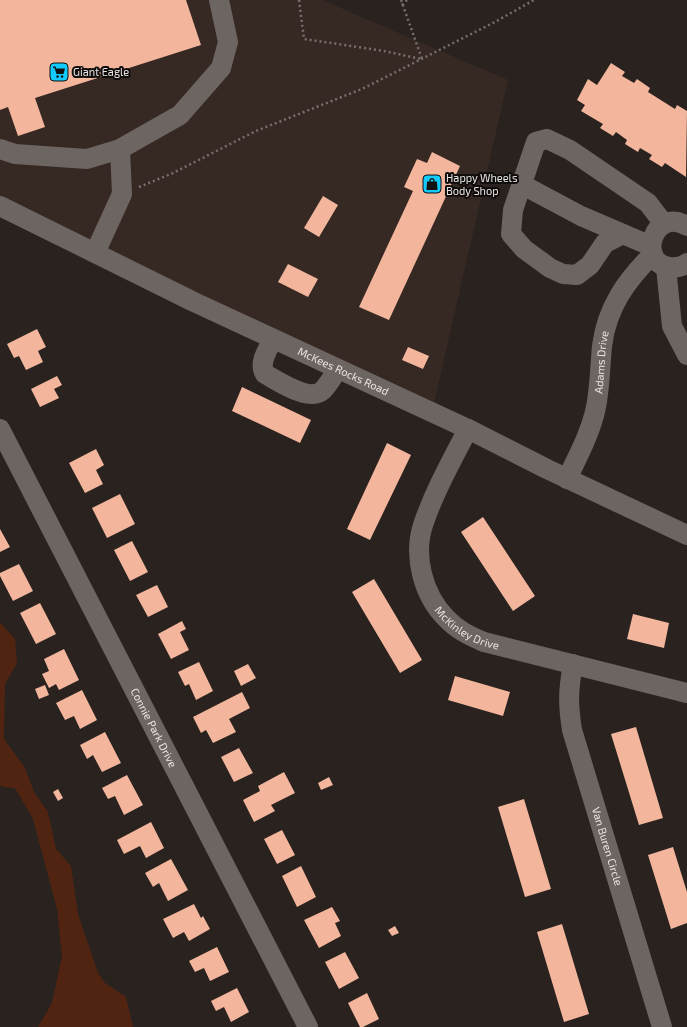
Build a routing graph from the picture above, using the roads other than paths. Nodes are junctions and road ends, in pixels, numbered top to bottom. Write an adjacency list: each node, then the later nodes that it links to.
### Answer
1 (219, 0): 3 (street)
2 (0, 149): 3 (street)
3 (120, 149): 9 (street)
4 (521, 184): 6 (street); 8 (street); 8 (street)
5 (0, 206): 9 (street, McKees Rocks Road)
6 (664, 224): 7 (street); 10 (street, Adams Drive)
7 (687, 226)
8 (623, 234): 10 (street)
9 (95, 253): 12 (street, McKees Rocks Road)
10 (657, 256): 11 (street); 13 (street); 17 (street, Adams Drive)
11 (687, 264)
12 (273, 339): 14 (street, McKees Rocks Road); 14 (street)
13 (687, 355)
14 (338, 369): 16 (street, McKees Rocks Road)
15 (0, 429): 21 (street, Connie Park Drive)
16 (468, 429): 17 (street, McKees Rocks Road); 19 (street, McKinley Drive)
17 (567, 479): 18 (street, McKees Rocks Road)
18 (687, 536)
19 (573, 664): 20 (street, McKinley Drive); 22 (street, Van Buren Circle)
20 (687, 692)
21 (308, 1027)
22 (662, 1027)

